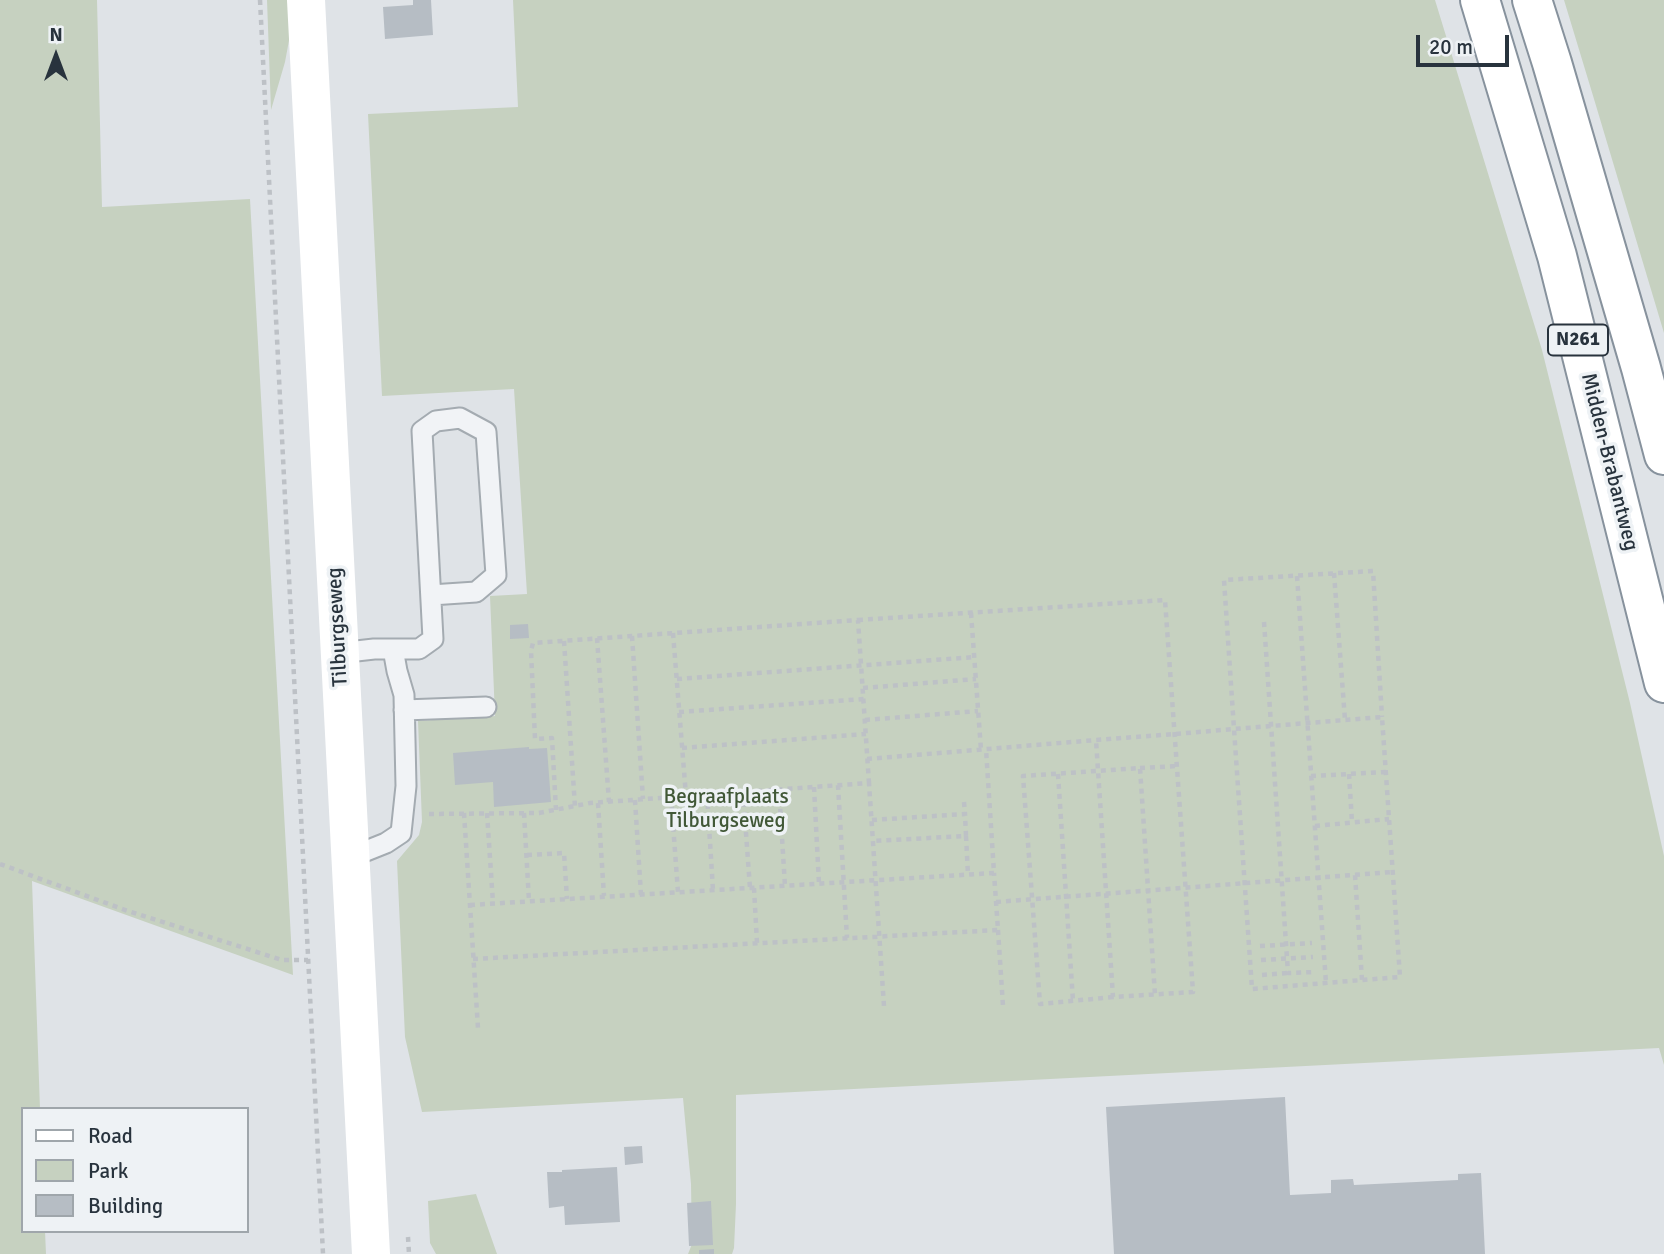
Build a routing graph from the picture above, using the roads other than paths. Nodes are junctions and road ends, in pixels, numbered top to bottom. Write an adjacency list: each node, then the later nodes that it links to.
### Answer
1 (306, 0): 9 (main road, Tilburgseweg)
2 (1480, 0): 10 (main road, Midden-Brabantweg / N261)
3 (1532, 0): 4 (main road, N261)
4 (1641, 368): 5 (main road, N261); 6 (main road, N261)
5 (1664, 426)
6 (1664, 455)
7 (431, 595): 7 (lane); 8 (lane)
8 (393, 649): 9 (lane); 12 (lane)
9 (339, 653): 13 (main road, Tilburgseweg)
10 (1664, 682)
11 (485, 707): 12 (lane)
12 (404, 710): 13 (lane)
13 (351, 857): 14 (main road, Tilburgseweg)
14 (371, 1254)

